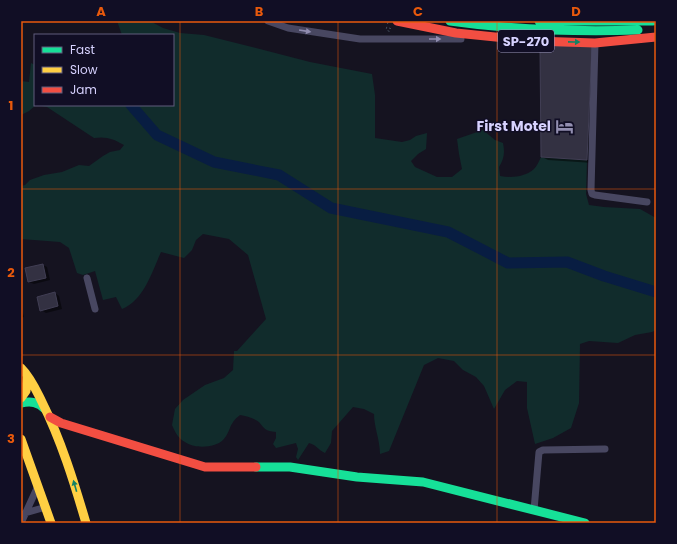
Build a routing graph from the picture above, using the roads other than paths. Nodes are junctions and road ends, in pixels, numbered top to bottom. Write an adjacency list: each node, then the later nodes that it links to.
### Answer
1 (268, 21): 8 (street, one-way to 8)
2 (397, 21): 8 (main road, SP-270)
3 (450, 21): 6 (main road, SP-270)
4 (539, 21): 5 (main road, SP-270)
5 (653, 21)
6 (656, 29)
7 (656, 37): 9 (main road, SP-270)
8 (529, 41): 9 (main road, SP-270, one-way to 9)
9 (594, 43): 10 (street)
10 (648, 202)
11 (87, 278): 12 (street)
12 (95, 309)
13 (24, 371): 14 (main road); 16 (main road)
14 (21, 398)
15 (21, 403): 16 (main road)
16 (48, 414): 17 (main road); 18 (main road)
17 (66, 425): 18 (street); 23 (main road)
18 (56, 431): 27 (main road, one-way to 18)
19 (21, 439): 21 (main road)
20 (605, 448): 23 (street)
21 (38, 486): 22 (main road); 24 (street)
22 (46, 507): 24 (street); 26 (main road)
23 (534, 510): 28 (main road)
24 (25, 513): 25 (street)
25 (21, 523)
26 (51, 523)
27 (86, 523)
28 (585, 523)

